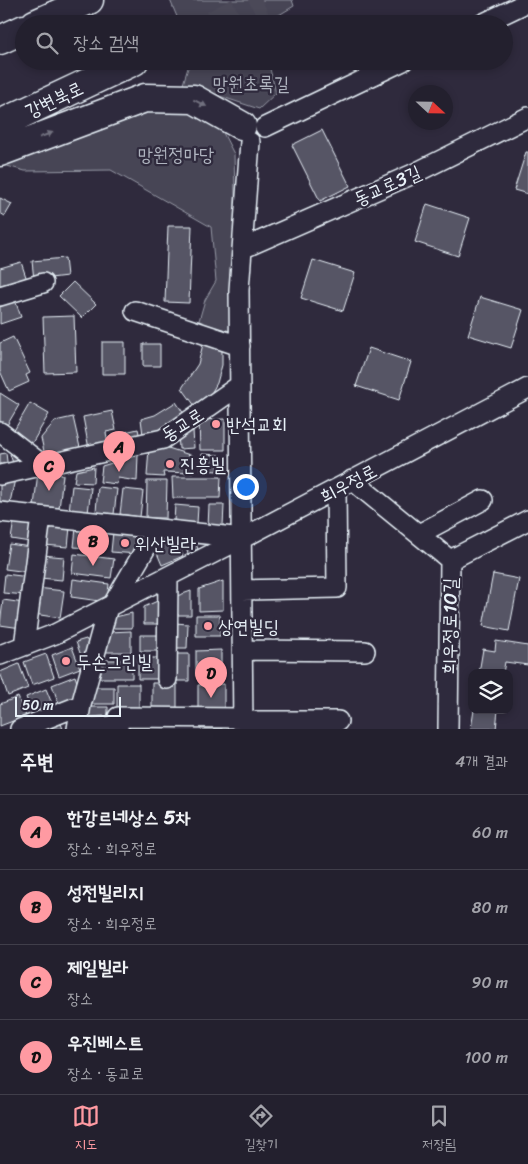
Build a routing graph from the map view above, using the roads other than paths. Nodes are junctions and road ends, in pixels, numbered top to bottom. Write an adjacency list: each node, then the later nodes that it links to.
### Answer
1 (89, 0): 3 (highway)
2 (528, 2): 4 (street)
3 (55, 15)
4 (501, 15)
5 (15, 33): 6 (highway)
6 (0, 40)
7 (115, 70): 10 (highway, 강변북로)
8 (384, 70): 11 (street)
9 (528, 117): 13 (street, 동교로3길)
10 (0, 124)
11 (252, 132): 12 (highway, one-way to 11); 13 (street)
12 (0, 152)
13 (244, 248): 17 (street)
14 (43, 283): 15 (street)
15 (0, 296)
16 (135, 311): 17 (street)
17 (240, 346): 18 (street)
18 (240, 385): 21 (street, 동교로); 30 (street)
19 (528, 388): 23 (street, 희우정로)
20 (0, 432): 21 (street)
21 (44, 466): 22 (street, 동교로)
22 (0, 475)
23 (344, 485): 29 (street, 희우정로10길); 30 (street, 희우정로); 33 (street)
24 (483, 500): 29 (street)
25 (0, 512): 26 (street)
26 (40, 517): 28 (street); 35 (street)
27 (528, 520): 31 (street)
28 (157, 529): 30 (street); 34 (street)
29 (419, 534): 31 (street, 희우정로10길)
30 (242, 538): 32 (street, 희우정로); 33 (street)
31 (450, 560): 47 (street, 희우정로10길)
32 (168, 576): 34 (street, 희우정로); 39 (street)
33 (242, 590): 36 (street)
34 (111, 606): 35 (street, 희우정로); 40 (street)
35 (24, 646): 38 (street, 희우정로)
36 (243, 650): 37 (street); 42 (street)
37 (365, 651)
38 (0, 655)
39 (166, 679)
40 (81, 705): 45 (street); 46 (street)
41 (338, 721): 42 (street)
42 (244, 722): 43 (street)
43 (161, 723): 44 (street)
44 (118, 727): 45 (street)
45 (77, 728)
46 (20, 729)
47 (448, 729)

